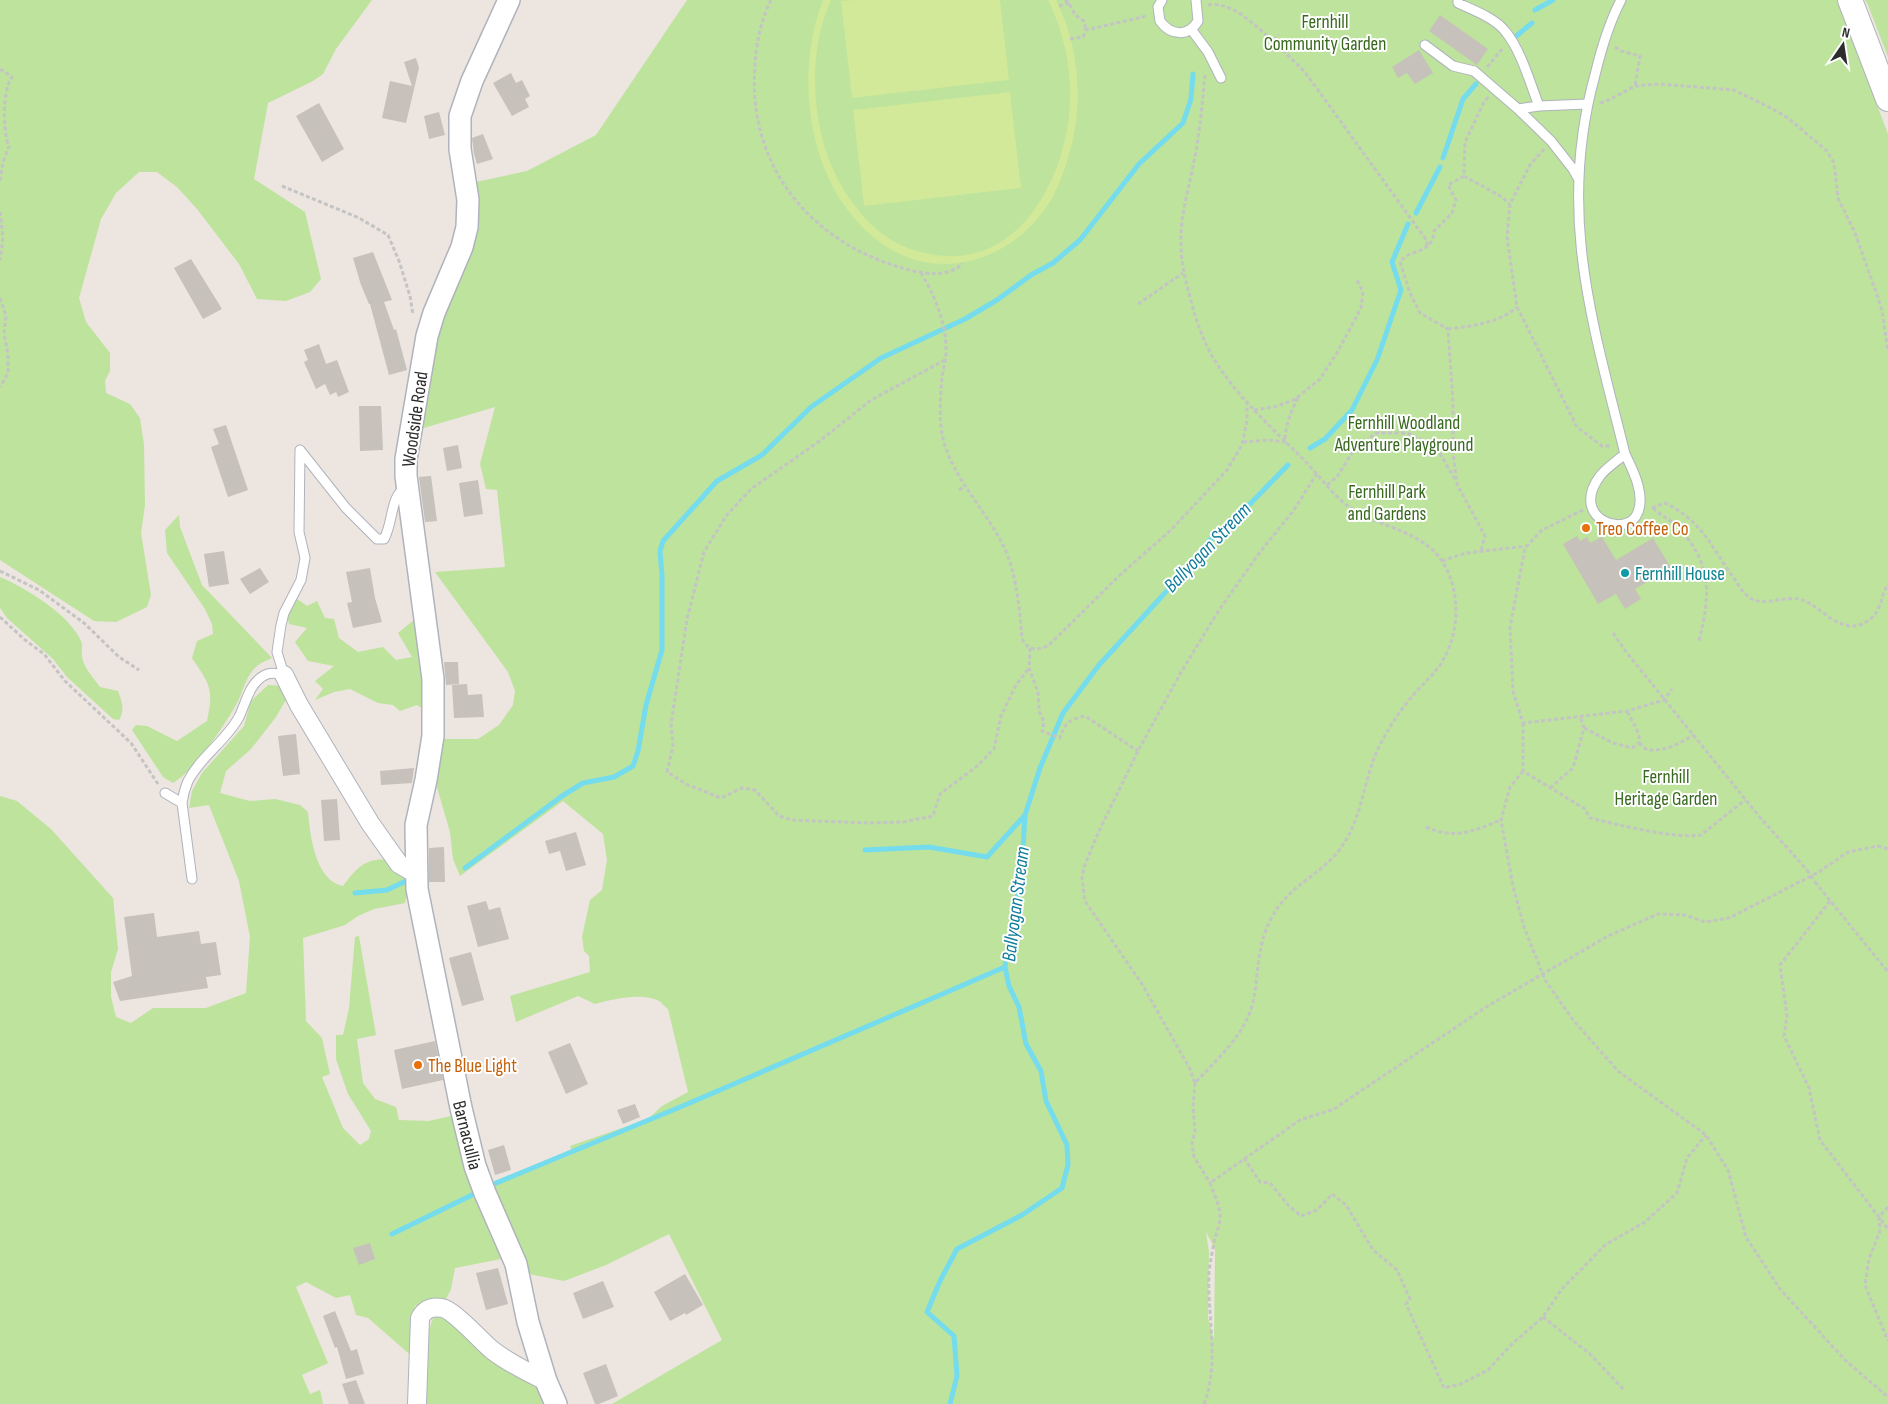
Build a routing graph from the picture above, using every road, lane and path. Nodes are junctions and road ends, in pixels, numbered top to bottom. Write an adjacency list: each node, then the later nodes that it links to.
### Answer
1 (509, 0): 58 (street, Woodside Road)
2 (771, 0): 40 (path)
3 (1065, 0): 8 (path)
4 (1161, 0): 12 (lane)
5 (1458, 0): 15 (lane)
6 (1621, 0): 17 (lane)
7 (1850, 0): 26 (main road)
8 (1069, 3): 10 (path); 13 (path)
9 (1197, 3): 12 (lane); 18 (path)
10 (1059, 6)
11 (1147, 16): 13 (path)
12 (1191, 29): 20 (lane)
13 (1086, 30): 16 (path)
14 (1279, 35): 18 (path)
15 (1510, 39): 22 (path); 28 (lane)
16 (1070, 40)
17 (1605, 41): 24 (path); 27 (lane)
18 (1273, 42): 37 (path)
19 (1425, 45): 22 (lane)
20 (1208, 52): 23 (lane); 41 (path)
21 (0, 69): 33 (path)
22 (1480, 76): 25 (lane)
23 (1221, 78)
24 (1635, 86): 27 (path); 48 (path)
25 (1494, 88): 29 (lane); 31 (path)
26 (1888, 99)
27 (1587, 104): 28 (lane); 32 (lane)
28 (1539, 106): 29 (lane)
29 (1518, 109): 30 (lane)
30 (1551, 141): 32 (lane); 35 (path)
31 (1464, 176): 35 (path); 37 (path)
32 (1578, 178): 56 (lane)
33 (0, 181)
34 (282, 186): 43 (path)
35 (1510, 204): 46 (path)
36 (0, 212): 38 (path)
37 (1427, 248): 47 (path)
38 (0, 260)
39 (962, 263): 40 (path)
40 (921, 273): 49 (path)
41 (1184, 273): 45 (path); 52 (path)
42 (1357, 280): 51 (path)
43 (410, 296)
44 (0, 298): 50 (path)
45 (1138, 304)
46 (1517, 306): 47 (path); 56 (path)
47 (1448, 329): 59 (path)
48 (1888, 351)
49 (945, 360): 60 (path); 75 (path)
50 (0, 387)
51 (1299, 396): 53 (path); 55 (path)
52 (1247, 402): 53 (path); 54 (path)
53 (1254, 410): 55 (path)
54 (1243, 442): 55 (path); 74 (path)
55 (1285, 442): 57 (path)
56 (1624, 449): 63 (lane); 64 (lane)
57 (1317, 473): 61 (path); 86 (path)
58 (408, 484): 77 (lane); 95 (street, Woodside Road)
59 (1457, 484): 61 (path); 67 (path)
60 (966, 485): 62 (path); 74 (path)
61 (1327, 485): 68 (path)
62 (959, 490)
63 (1640, 506): 64 (lane); 65 (path)
64 (1591, 507): 66 (path)
65 (1652, 508): 70 (path); 73 (path)
66 (1527, 546): 67 (path); 82 (path)
67 (1481, 552): 68 (path)
68 (1442, 561): 101 (path)
69 (0, 571): 76 (path)
70 (1888, 584)
71 (0, 617): 89 (path)
72 (1613, 633): 79 (path)
73 (1699, 641)
74 (1030, 648): 75 (path)
75 (1028, 668): 86 (path)
76 (139, 670)
77 (284, 675): 91 (lane); 96 (street)
78 (1672, 689): 79 (path)
79 (1664, 700): 80 (path); 84 (path)
80 (1627, 711): 81 (path); 85 (path)
81 (1580, 716): 82 (path); 83 (path)
82 (1523, 723): 87 (path)
83 (1584, 728): 85 (path); 88 (path)
84 (1693, 735): 85 (path); 90 (path)
85 (1638, 743)
86 (1138, 751): 101 (path)
87 (1523, 771): 88 (path); 92 (path)
88 (1550, 788): 90 (path)
89 (165, 792): 91 (lane)
90 (1745, 800): 98 (path, bridge)
91 (182, 803): 97 (lane)
92 (1501, 820): 93 (path); 100 (path)
93 (1426, 827)
94 (1888, 849): 100 (path)
95 (416, 852): 96 (street, Barnacullia)
96 (416, 874): 110 (street, Barnacullia)
97 (192, 879)
98 (1830, 901): 99 (path); 106 (path)
99 (1888, 972)
100 (1541, 974): 102 (path); 103 (path)
101 (1195, 1083): 104 (path)
102 (1706, 1135): 108 (path); 112 (path)
103 (1244, 1158): 104 (path); 108 (path)
104 (1210, 1183): 115 (path)
105 (1888, 1207): 106 (path)
106 (1879, 1218): 107 (path); 109 (path)
107 (1888, 1229)
108 (1543, 1317): 111 (path)
109 (1888, 1341)
110 (546, 1381): 113 (street); 114 (street, Barnacullia)
111 (1625, 1391)
112 (1888, 1397)
113 (417, 1404)
114 (556, 1404)
115 (1204, 1404)

